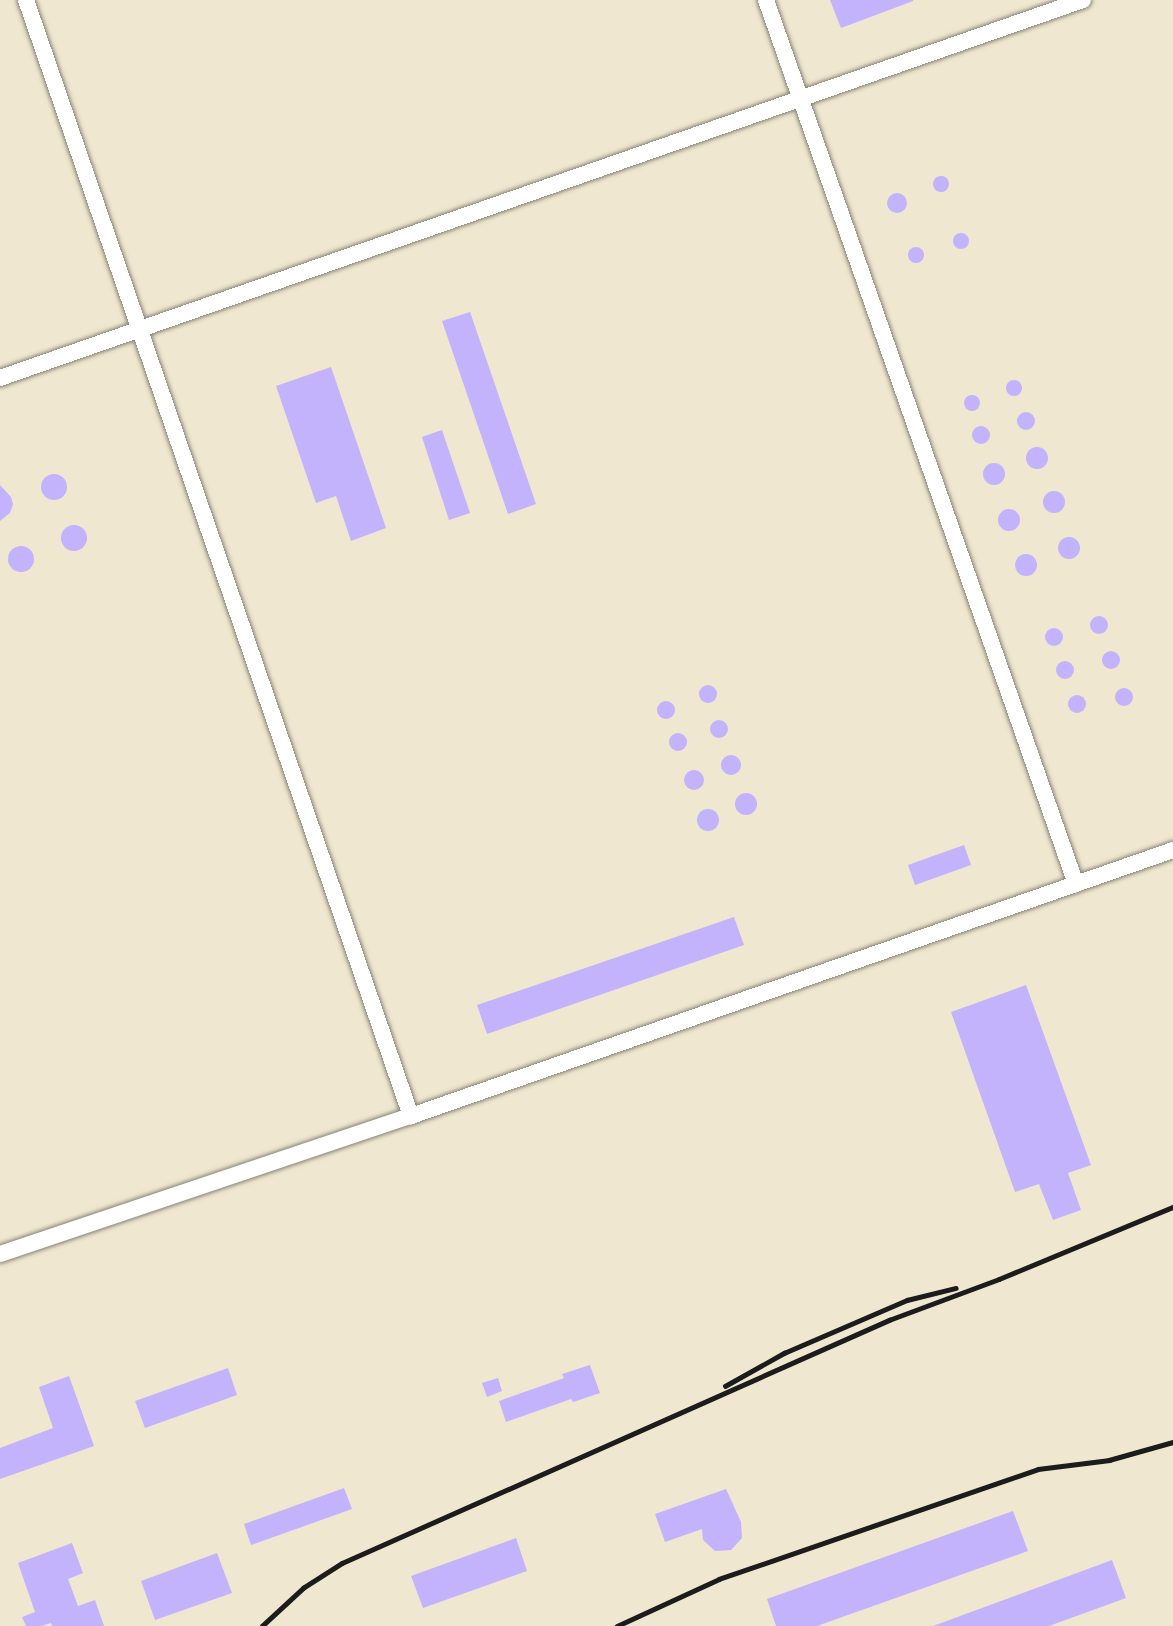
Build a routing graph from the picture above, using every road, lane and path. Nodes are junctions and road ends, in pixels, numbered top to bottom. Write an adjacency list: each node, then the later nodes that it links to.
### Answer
1 (26, 0): 5 (lane)
2 (766, 0): 4 (lane)
3 (1083, 0): 4 (lane)
4 (800, 99): 5 (lane); 8 (lane)
5 (140, 329): 6 (lane); 9 (lane)
6 (0, 378)
7 (1173, 850): 8 (lane)
8 (1076, 884): 9 (lane)
9 (411, 1116): 10 (lane)
10 (0, 1254)

